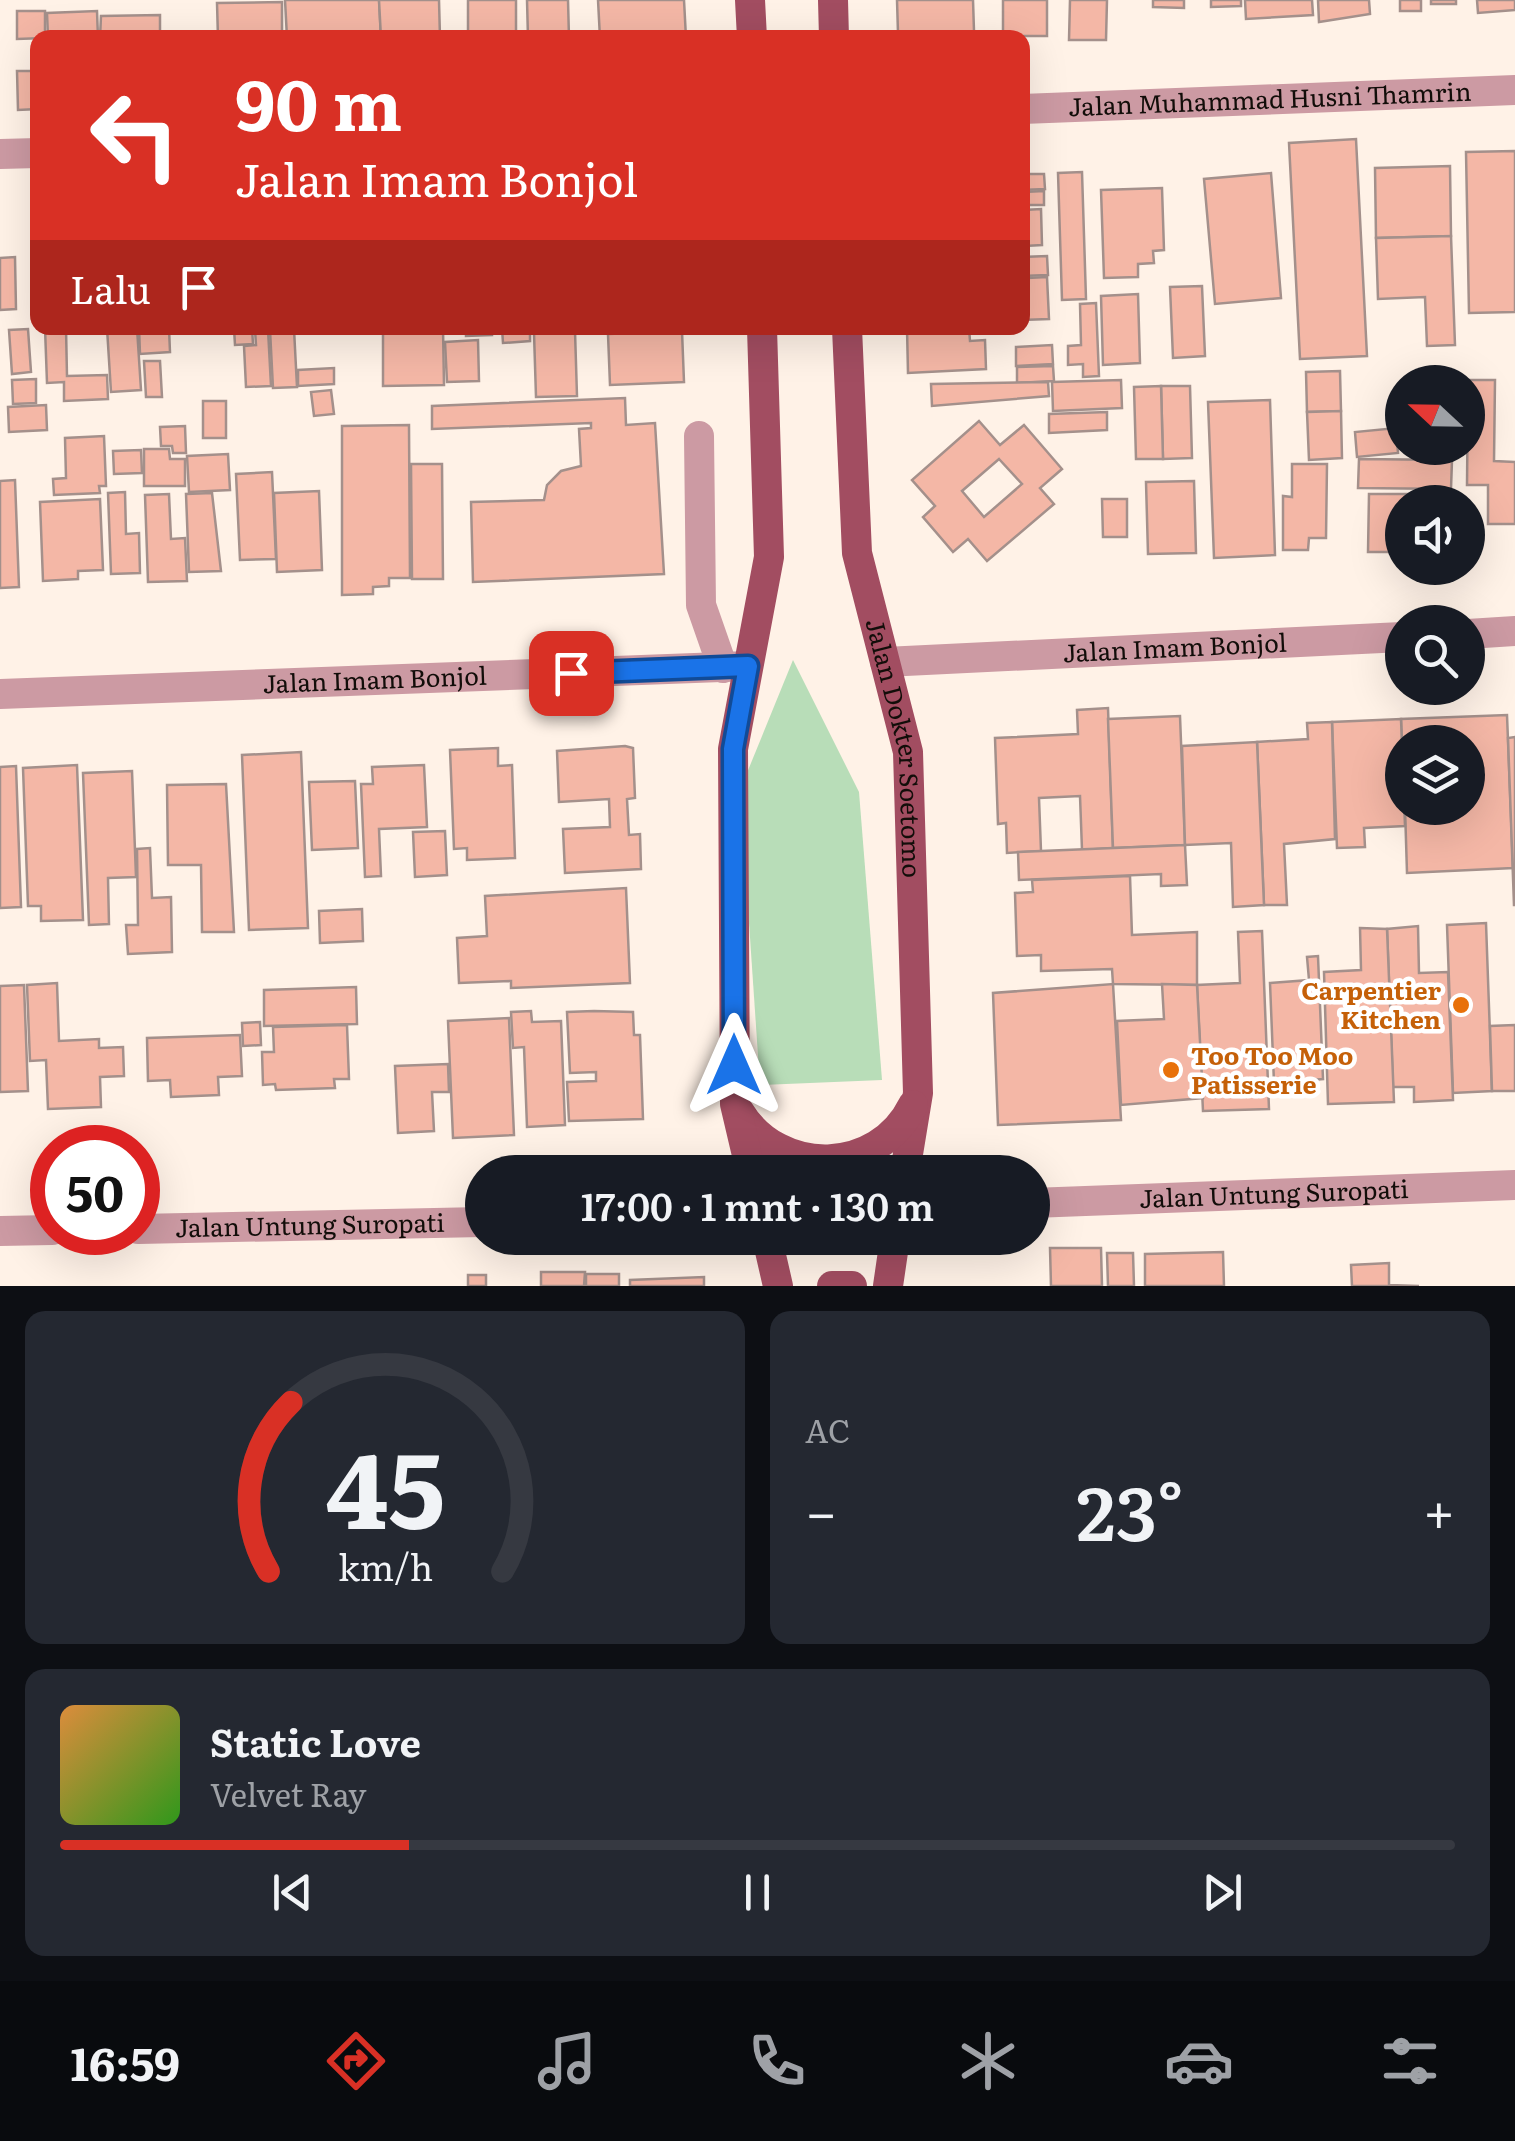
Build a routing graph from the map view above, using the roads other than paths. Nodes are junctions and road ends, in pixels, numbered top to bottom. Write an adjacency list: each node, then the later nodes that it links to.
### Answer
1 (750, 0): 3 (main road)
2 (832, 0): 4 (main road)
3 (752, 30)
4 (834, 30)
5 (1515, 90): 6 (street, Jalan Muhammad Husni Thamrin)
6 (1030, 109)
7 (30, 153): 8 (street)
8 (0, 154)
9 (762, 335): 16 (main road)
10 (847, 335): 15 (main road, Jalan Dokter Soetomo)
11 (700, 436): 16 (street)
12 (1515, 631): 13 (street)
13 (1485, 633)
14 (1385, 638): 15 (street, Jalan Imam Bonjol)
15 (885, 662): 18 (main road, Jalan Dokter Soetomo)
16 (736, 667): 17 (street, Jalan Imam Bonjol); 19 (main road)
17 (0, 694)
18 (918, 1093): 19 (main road); 21 (main road, Jalan Dokter Soetomo)
19 (735, 1104): 20 (main road)
20 (747, 1155)
21 (909, 1155)
22 (1515, 1184): 23 (street, Jalan Untung Suropati)
23 (1050, 1202)
24 (465, 1222): 25 (street, Jalan Untung Suropati)
25 (160, 1228)
26 (30, 1231): 27 (street)
27 (0, 1232)
28 (771, 1255): 30 (main road)
29 (893, 1255): 33 (main road)
30 (778, 1286)
31 (832, 1286): 32 (main road)
32 (852, 1286)
33 (888, 1286)

